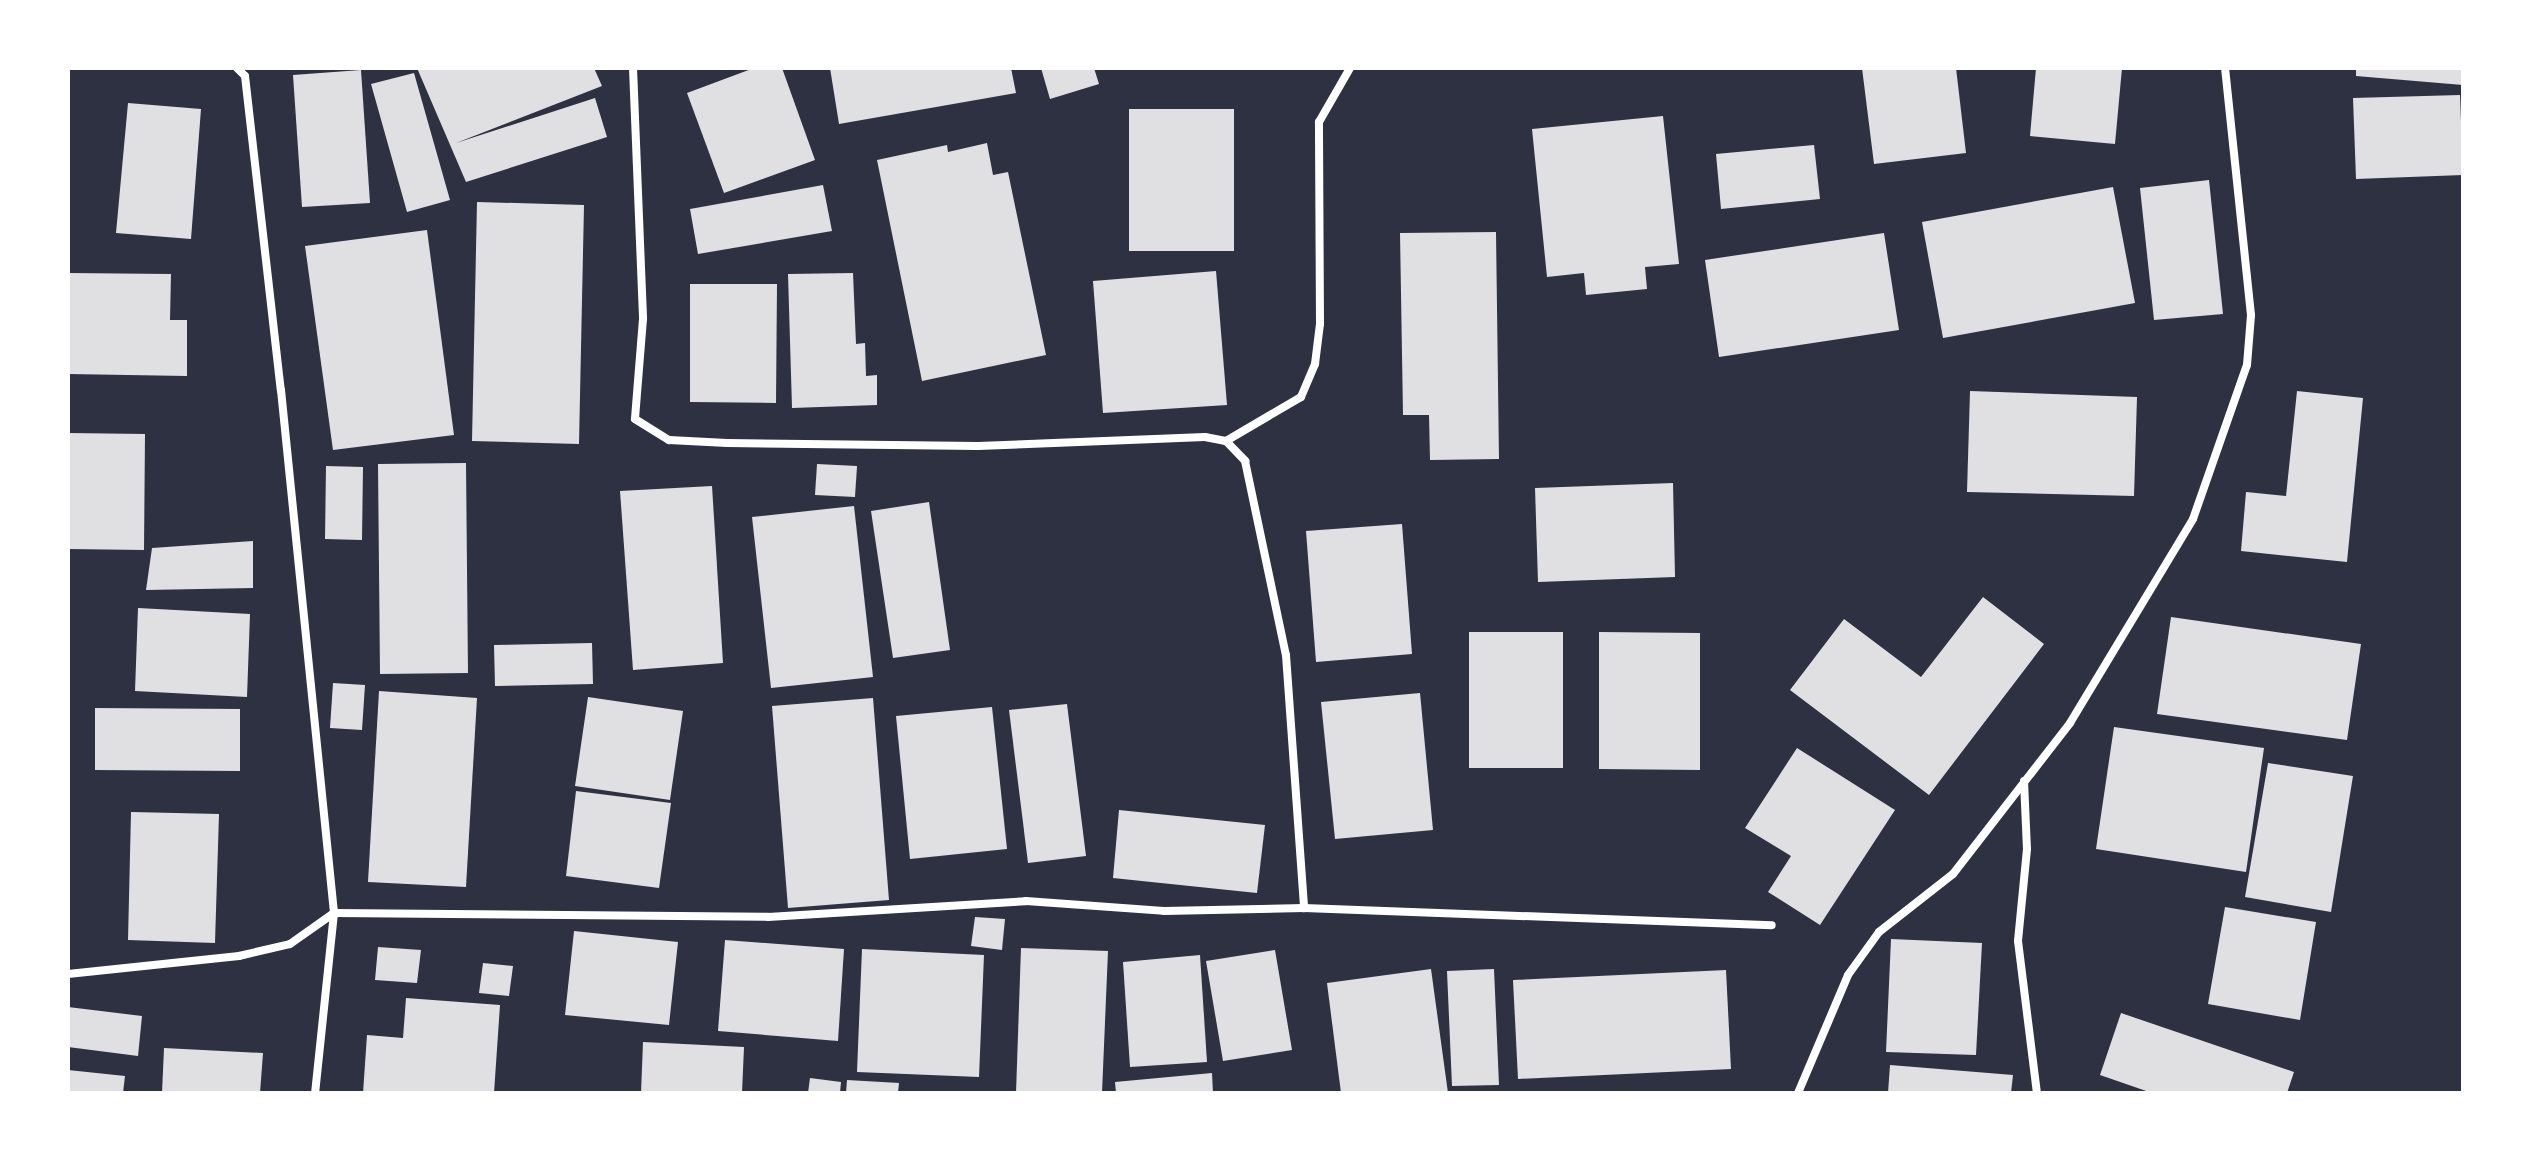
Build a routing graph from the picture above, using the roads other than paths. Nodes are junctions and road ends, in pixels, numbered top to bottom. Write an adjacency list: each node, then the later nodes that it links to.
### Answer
1 (237, 68): 8 (street)
2 (633, 68): 5 (street)
3 (1350, 68): 5 (street)
4 (2225, 68): 6 (street)
5 (1226, 441): 7 (street)
6 (2024, 780): 12 (street); 13 (street)
7 (1304, 908): 8 (street); 9 (street)
8 (334, 913): 10 (street); 11 (street)
9 (1772, 925)
10 (68, 974)
11 (315, 1093)
12 (1798, 1093)
13 (2037, 1093)

